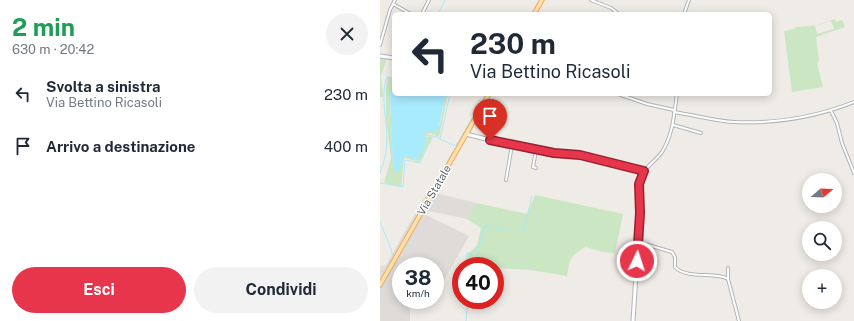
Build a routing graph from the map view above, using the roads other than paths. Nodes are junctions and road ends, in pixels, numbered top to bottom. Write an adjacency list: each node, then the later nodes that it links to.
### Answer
1 (395, 0): 6 (street)
2 (429, 0): 8 (street)
3 (542, 0): 9 (main road)
4 (591, 0): 10 (street)
5 (689, 0): 11 (street)
6 (393, 4): 7 (street); 12 (street)
7 (407, 12)
8 (423, 12)
9 (535, 12)
10 (617, 12)
11 (685, 12)
12 (380, 45)
13 (380, 56): 14 (street)
14 (392, 58)
15 (488, 96): 23 (main road, Via Statale)
16 (624, 96): 19 (street)
17 (677, 96): 19 (street)
18 (854, 102): 20 (street)
19 (674, 111): 20 (street); 21 (street)
20 (831, 111): 28 (street)
21 (673, 125): 22 (street); 27 (street)
22 (700, 133)
23 (466, 134): 24 (street); 33 (main road, Via Statale)
24 (512, 145): 25 (street); 29 (street)
25 (536, 150): 26 (street); 27 (street)
26 (536, 168)
27 (644, 171): 30 (street)
28 (854, 173)
29 (506, 180)
30 (638, 242): 32 (street); 34 (street)
31 (728, 268): 32 (street)
32 (728, 279): 35 (street)
33 (380, 285)
34 (633, 321)
35 (739, 321)

